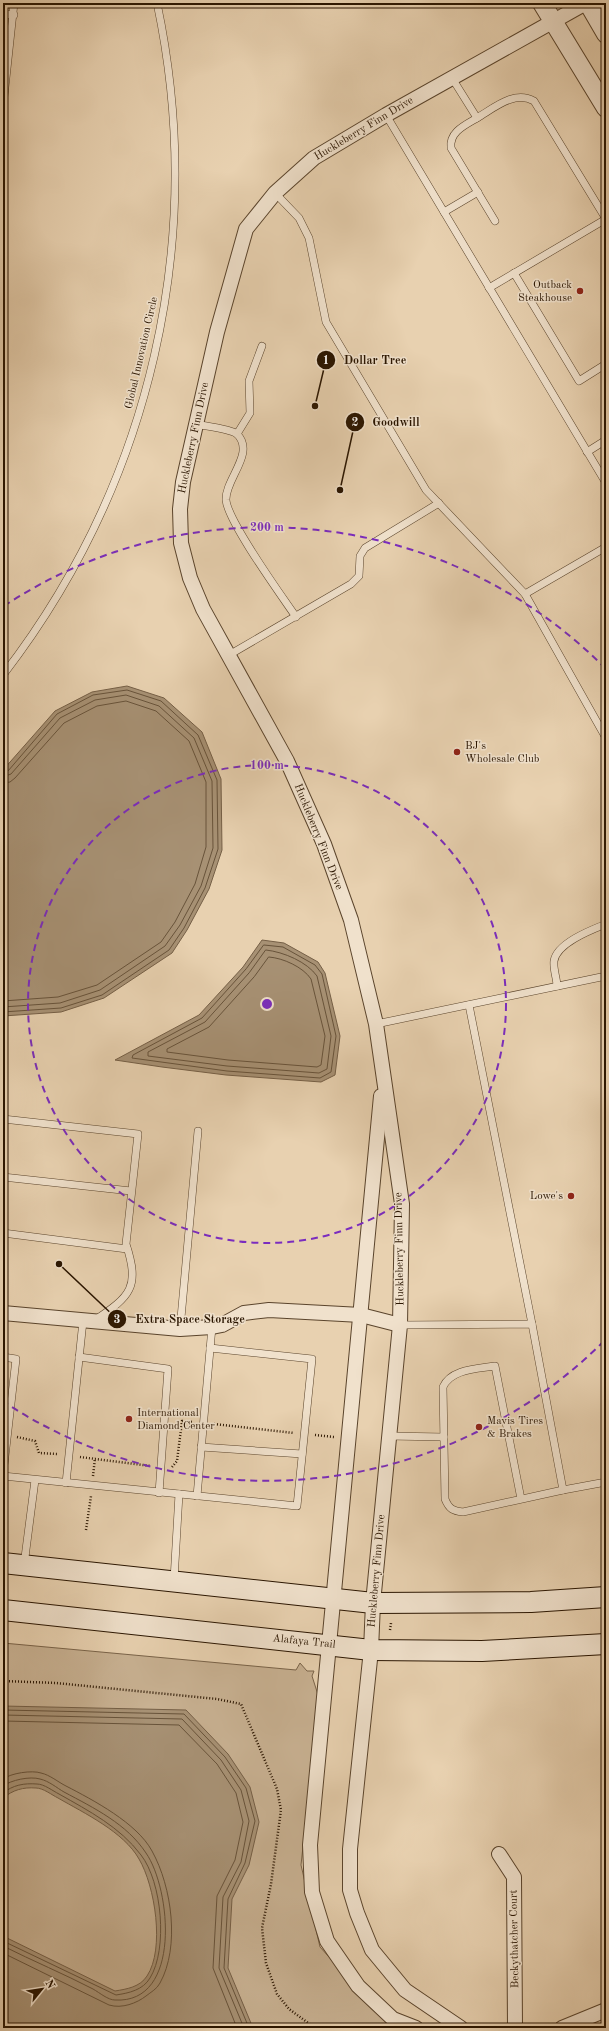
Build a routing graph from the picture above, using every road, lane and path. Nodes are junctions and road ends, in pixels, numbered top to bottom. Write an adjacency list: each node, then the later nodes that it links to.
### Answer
1 (14, 3): 6 (lane)
2 (157, 3): 33 (lane, Global Innovation Circle)
3 (542, 3): 7 (street)
4 (587, 3): 7 (street, Huckleberry Finn Drive); 8 (street)
5 (3, 14): 6 (lane)
6 (14, 15): 10 (lane)
7 (553, 22): 9 (street, Huckleberry Finn Drive); 11 (street)
8 (606, 34)
9 (452, 78): 12 (street, Huckleberry Finn Drive); 13 (lane)
10 (3, 106)
11 (606, 108)
12 (386, 115): 15 (street, Huckleberry Finn Drive); 16 (lane)
13 (477, 118): 14 (lane); 17 (lane)
14 (478, 192): 16 (lane); 18 (lane)
15 (275, 193): 23 (street, Huckleberry Finn Drive); 28 (lane)
16 (444, 212): 20 (lane)
17 (606, 219): 19 (lane)
18 (495, 221)
19 (514, 273): 20 (lane); 22 (lane)
20 (489, 288): 26 (lane)
21 (262, 346): 24 (lane)
22 (606, 364)
23 (195, 424): 24 (lane); 32 (street, Huckleberry Finn Drive)
24 (237, 434): 31 (lane)
25 (606, 440): 26 (lane)
26 (587, 452): 27 (lane)
27 (606, 483)
28 (440, 503): 30 (lane); 31 (lane)
29 (606, 547): 30 (lane)
30 (525, 594): 34 (lane)
31 (296, 617): 32 (lane)
32 (229, 655): 39 (street, Huckleberry Finn Drive)
33 (3, 675)
34 (606, 738)
35 (606, 924): 37 (lane)
36 (606, 976): 37 (lane)
37 (557, 986): 38 (lane)
38 (469, 1005): 39 (lane); 51 (lane)
39 (376, 1024): 40 (street, Huckleberry Finn Drive)
40 (384, 1070): 48 (street, Huckleberry Finn Drive); 50 (street, Huckleberry Finn Drive)
41 (3, 1119): 44 (lane)
42 (198, 1131): 53 (lane)
43 (3, 1177): 44 (lane)
44 (131, 1191): 46 (lane)
45 (3, 1233): 46 (lane)
46 (127, 1249): 49 (lane)
47 (3, 1313): 49 (street)
48 (361, 1314): 50 (street); 52 (street); 81 (street, Huckleberry Finn Drive)
49 (88, 1322): 53 (street); 56 (lane)
50 (400, 1324): 51 (lane); 60 (street, Huckleberry Finn Drive)
51 (532, 1324): 72 (lane)
52 (212, 1328): 53 (street); 54 (lane)
53 (180, 1329)
54 (210, 1348): 57 (lane); 58 (lane)
55 (3, 1357): 59 (lane)
56 (79, 1357): 65 (lane); 73 (lane)
57 (204, 1423): 58 (path); 63 (lane); 66 (path)
58 (304, 1434): 61 (path); 64 (lane)
59 (7, 1436): 65 (path); 68 (lane)
60 (389, 1436): 62 (lane); 82 (street, Huckleberry Finn Drive)
61 (337, 1437)
62 (444, 1437): 76 (lane); 76 (lane)
63 (201, 1447): 64 (lane); 75 (lane)
64 (302, 1454): 75 (lane)
65 (69, 1456): 67 (path); 71 (lane)
66 (175, 1465)
67 (154, 1466)
68 (3, 1475): 69 (lane)
69 (35, 1480): 71 (lane); 78 (lane)
70 (606, 1482): 72 (lane)
71 (66, 1483): 73 (lane)
72 (564, 1490): 76 (lane)
73 (159, 1493): 74 (lane)
74 (179, 1494): 75 (lane); 79 (lane)
75 (197, 1496)
76 (521, 1499)
77 (3, 1563): 78 (main road)
78 (24, 1565): 79 (main road)
79 (174, 1582): 81 (main road)
80 (606, 1597): 82 (main road)
81 (333, 1599): 82 (main road); 87 (street, Huckleberry Finn Drive)
82 (373, 1603): 88 (street, Huckleberry Finn Drive)
83 (3, 1610): 87 (main road, Alafaya Trail)
84 (392, 1623): 85 (path)
85 (390, 1630)
86 (606, 1644): 88 (main road, Alafaya Trail)
87 (328, 1645): 88 (main road, Alafaya Trail); 93 (street, Huckleberry Finn Drive)
88 (371, 1650): 94 (street, Huckleberry Finn Drive)
89 (3, 1681): 92 (path)
90 (499, 1854): 95 (street, Beckythatcher Court)
91 (606, 2010): 96 (street)
92 (320, 2028)
93 (416, 2028)
94 (461, 2028)
95 (516, 2028)
96 (562, 2028)

